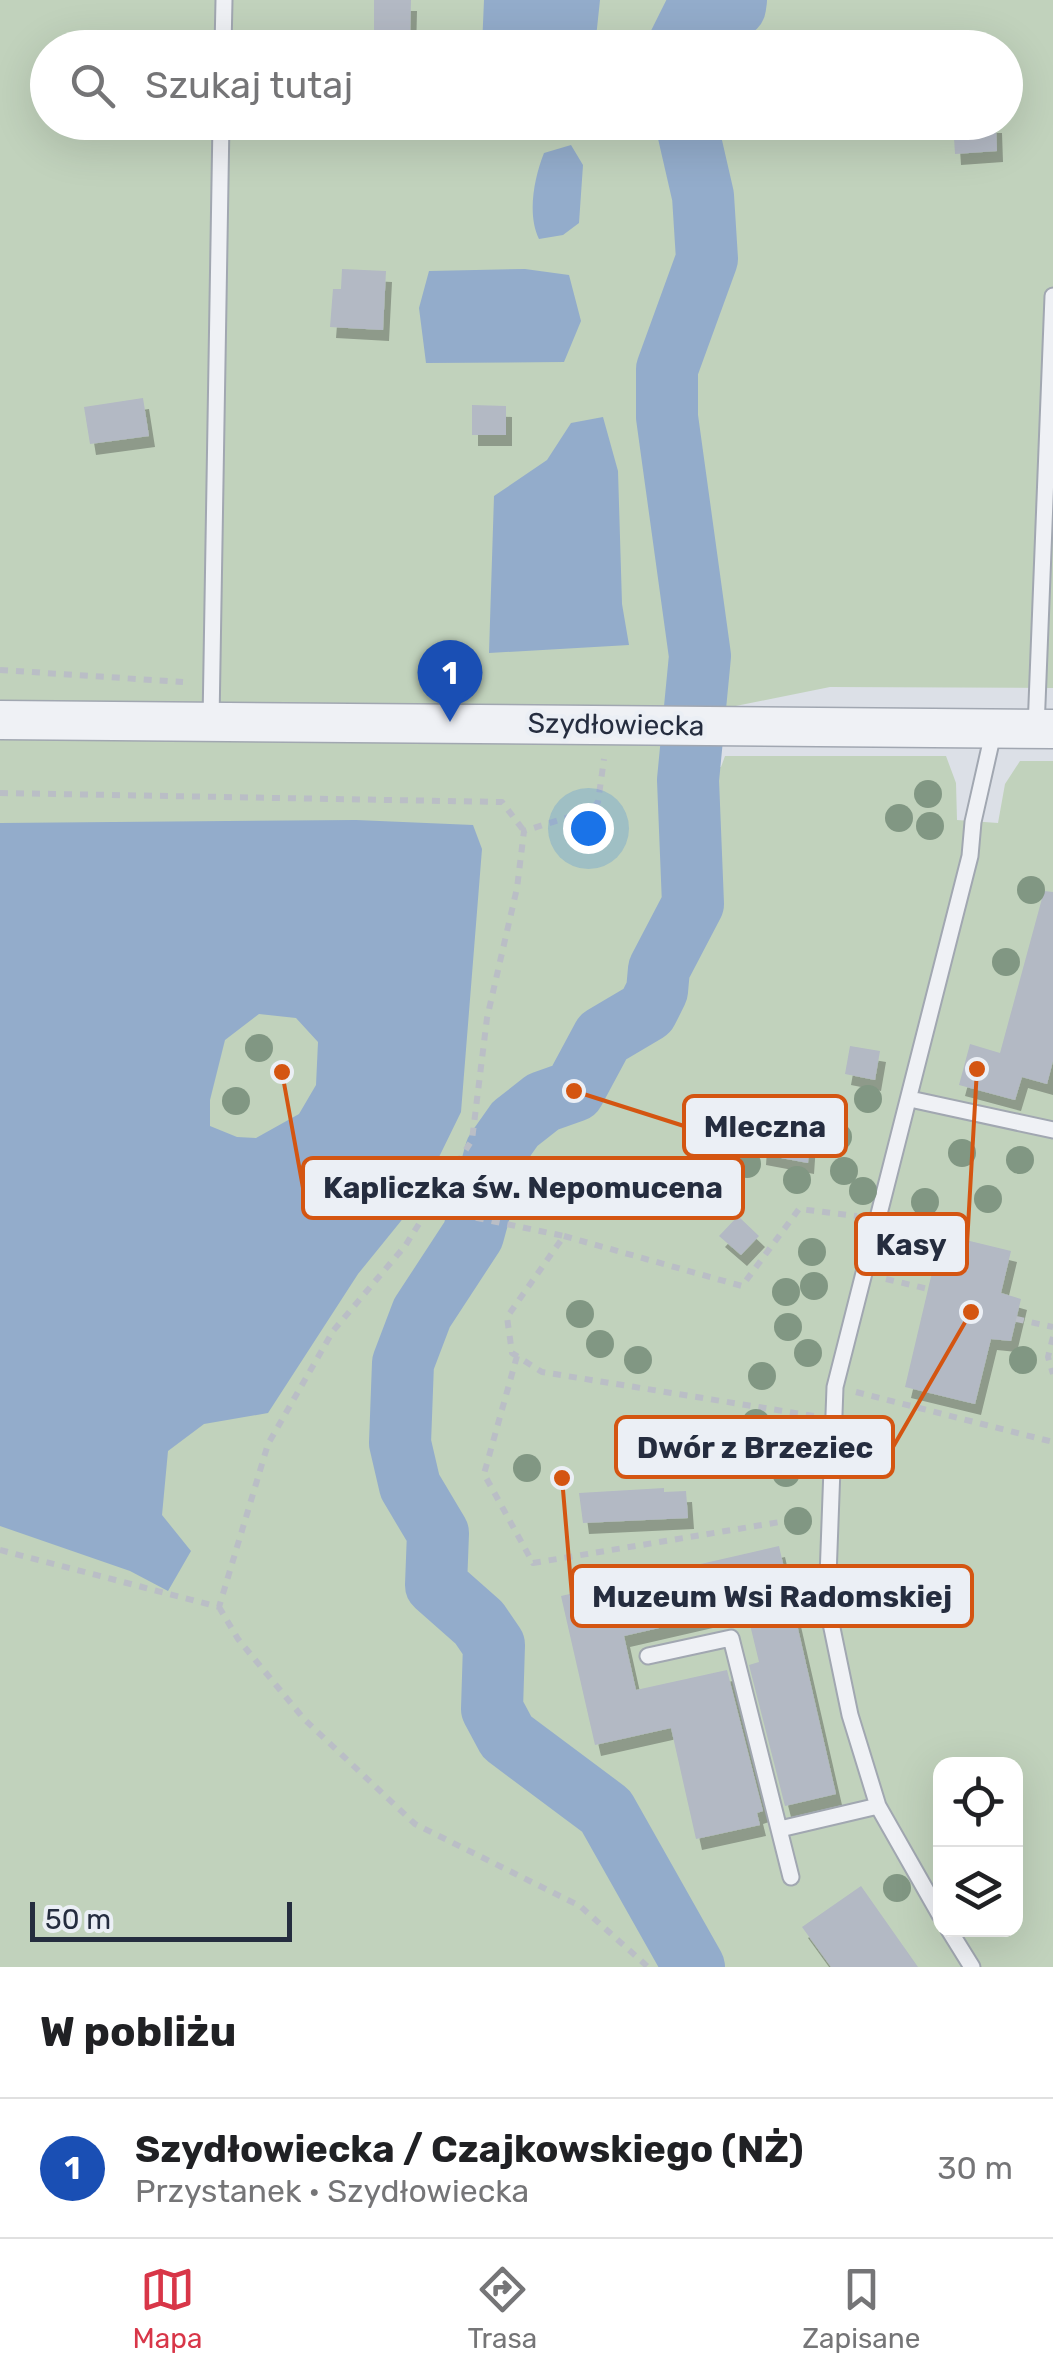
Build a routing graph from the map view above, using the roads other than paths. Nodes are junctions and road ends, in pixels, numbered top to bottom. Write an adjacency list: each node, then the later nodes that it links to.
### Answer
1 (224, 0): 2 (lane)
2 (223, 30)
3 (222, 140): 6 (lane)
4 (1053, 296): 8 (lane)
5 (0, 720): 6 (street, Szydłowiecka)
6 (211, 722): 7 (street, Szydłowiecka)
7 (994, 729): 8 (street, Szydłowiecka); 9 (lane)
8 (1044, 729)
9 (910, 1099): 10 (lane); 12 (lane)
10 (1053, 1130)
11 (648, 1656): 13 (lane)
12 (878, 1806): 13 (lane); 15 (lane)
13 (780, 1830): 14 (lane)
14 (791, 1877)
15 (933, 1903)
16 (953, 1937): 17 (lane)
17 (972, 1967)

